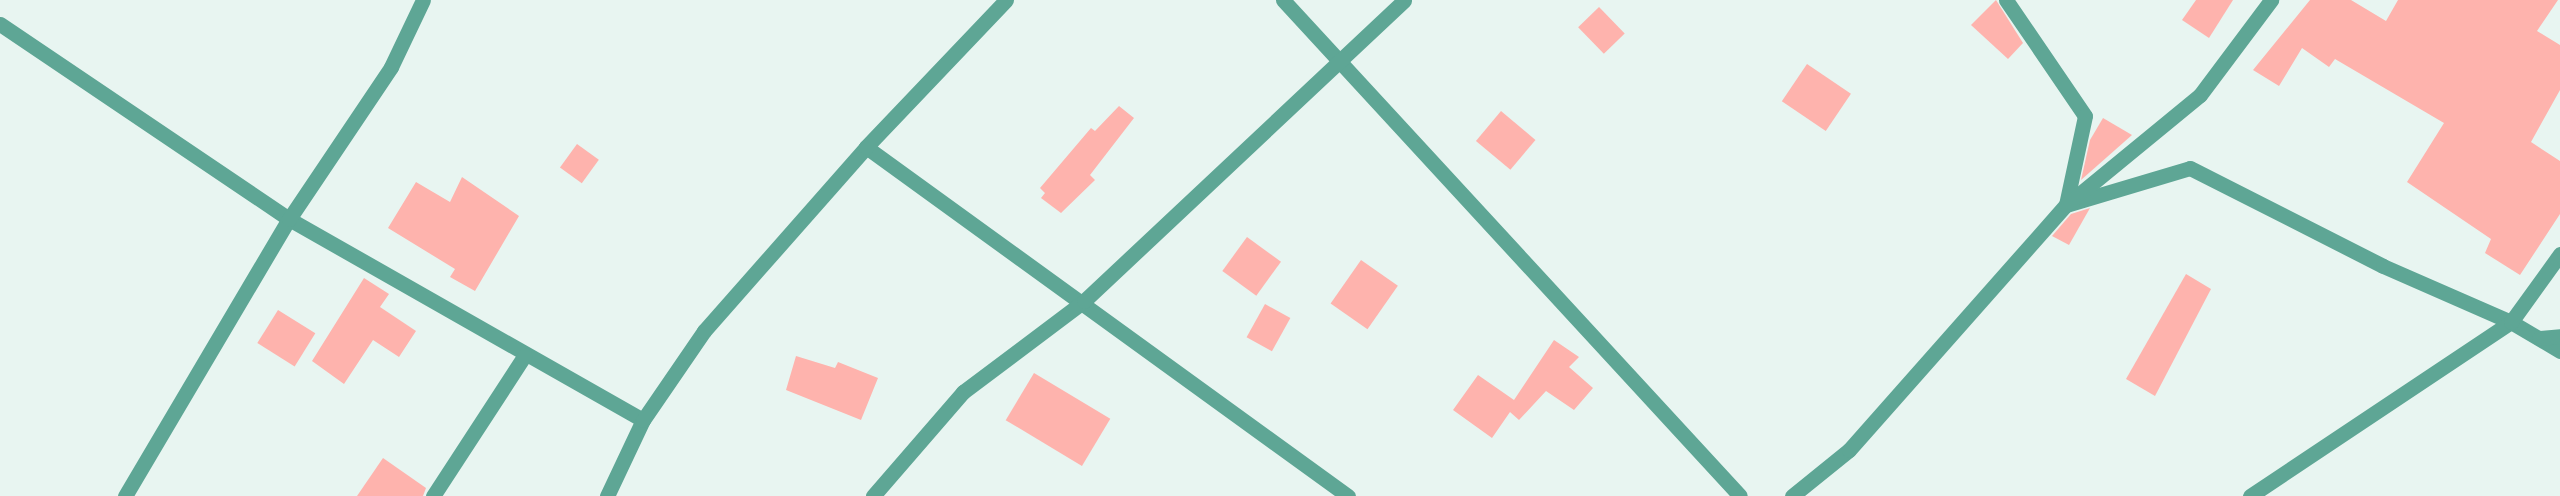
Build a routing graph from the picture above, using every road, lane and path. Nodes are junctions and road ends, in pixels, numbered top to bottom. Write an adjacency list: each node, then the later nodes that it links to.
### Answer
1 (423, 0): 11 (street)
2 (1006, 0): 9 (street)
3 (1283, 0): 8 (street)
4 (1404, 0): 8 (street)
5 (2006, 0): 10 (street)
6 (2271, 0): 10 (street)
7 (0, 24): 11 (street)
8 (1338, 62): 13 (street); 25 (street)
9 (866, 147): 13 (street); 19 (street)
10 (2066, 205): 14 (street); 26 (street)
11 (289, 219): 18 (street); 20 (street)
12 (2560, 254): 14 (street)
13 (1084, 301): 23 (street); 24 (street)
14 (2511, 322): 16 (street); 27 (street)
15 (2560, 336): 16 (street)
16 (2539, 338): 17 (street)
17 (2560, 351)
18 (525, 354): 19 (street); 21 (street)
19 (644, 420): 22 (street)
20 (125, 496)
21 (433, 496)
22 (607, 496)
23 (873, 496)
24 (1348, 496)
25 (1740, 496)
26 (1791, 496)
27 (2250, 496)

